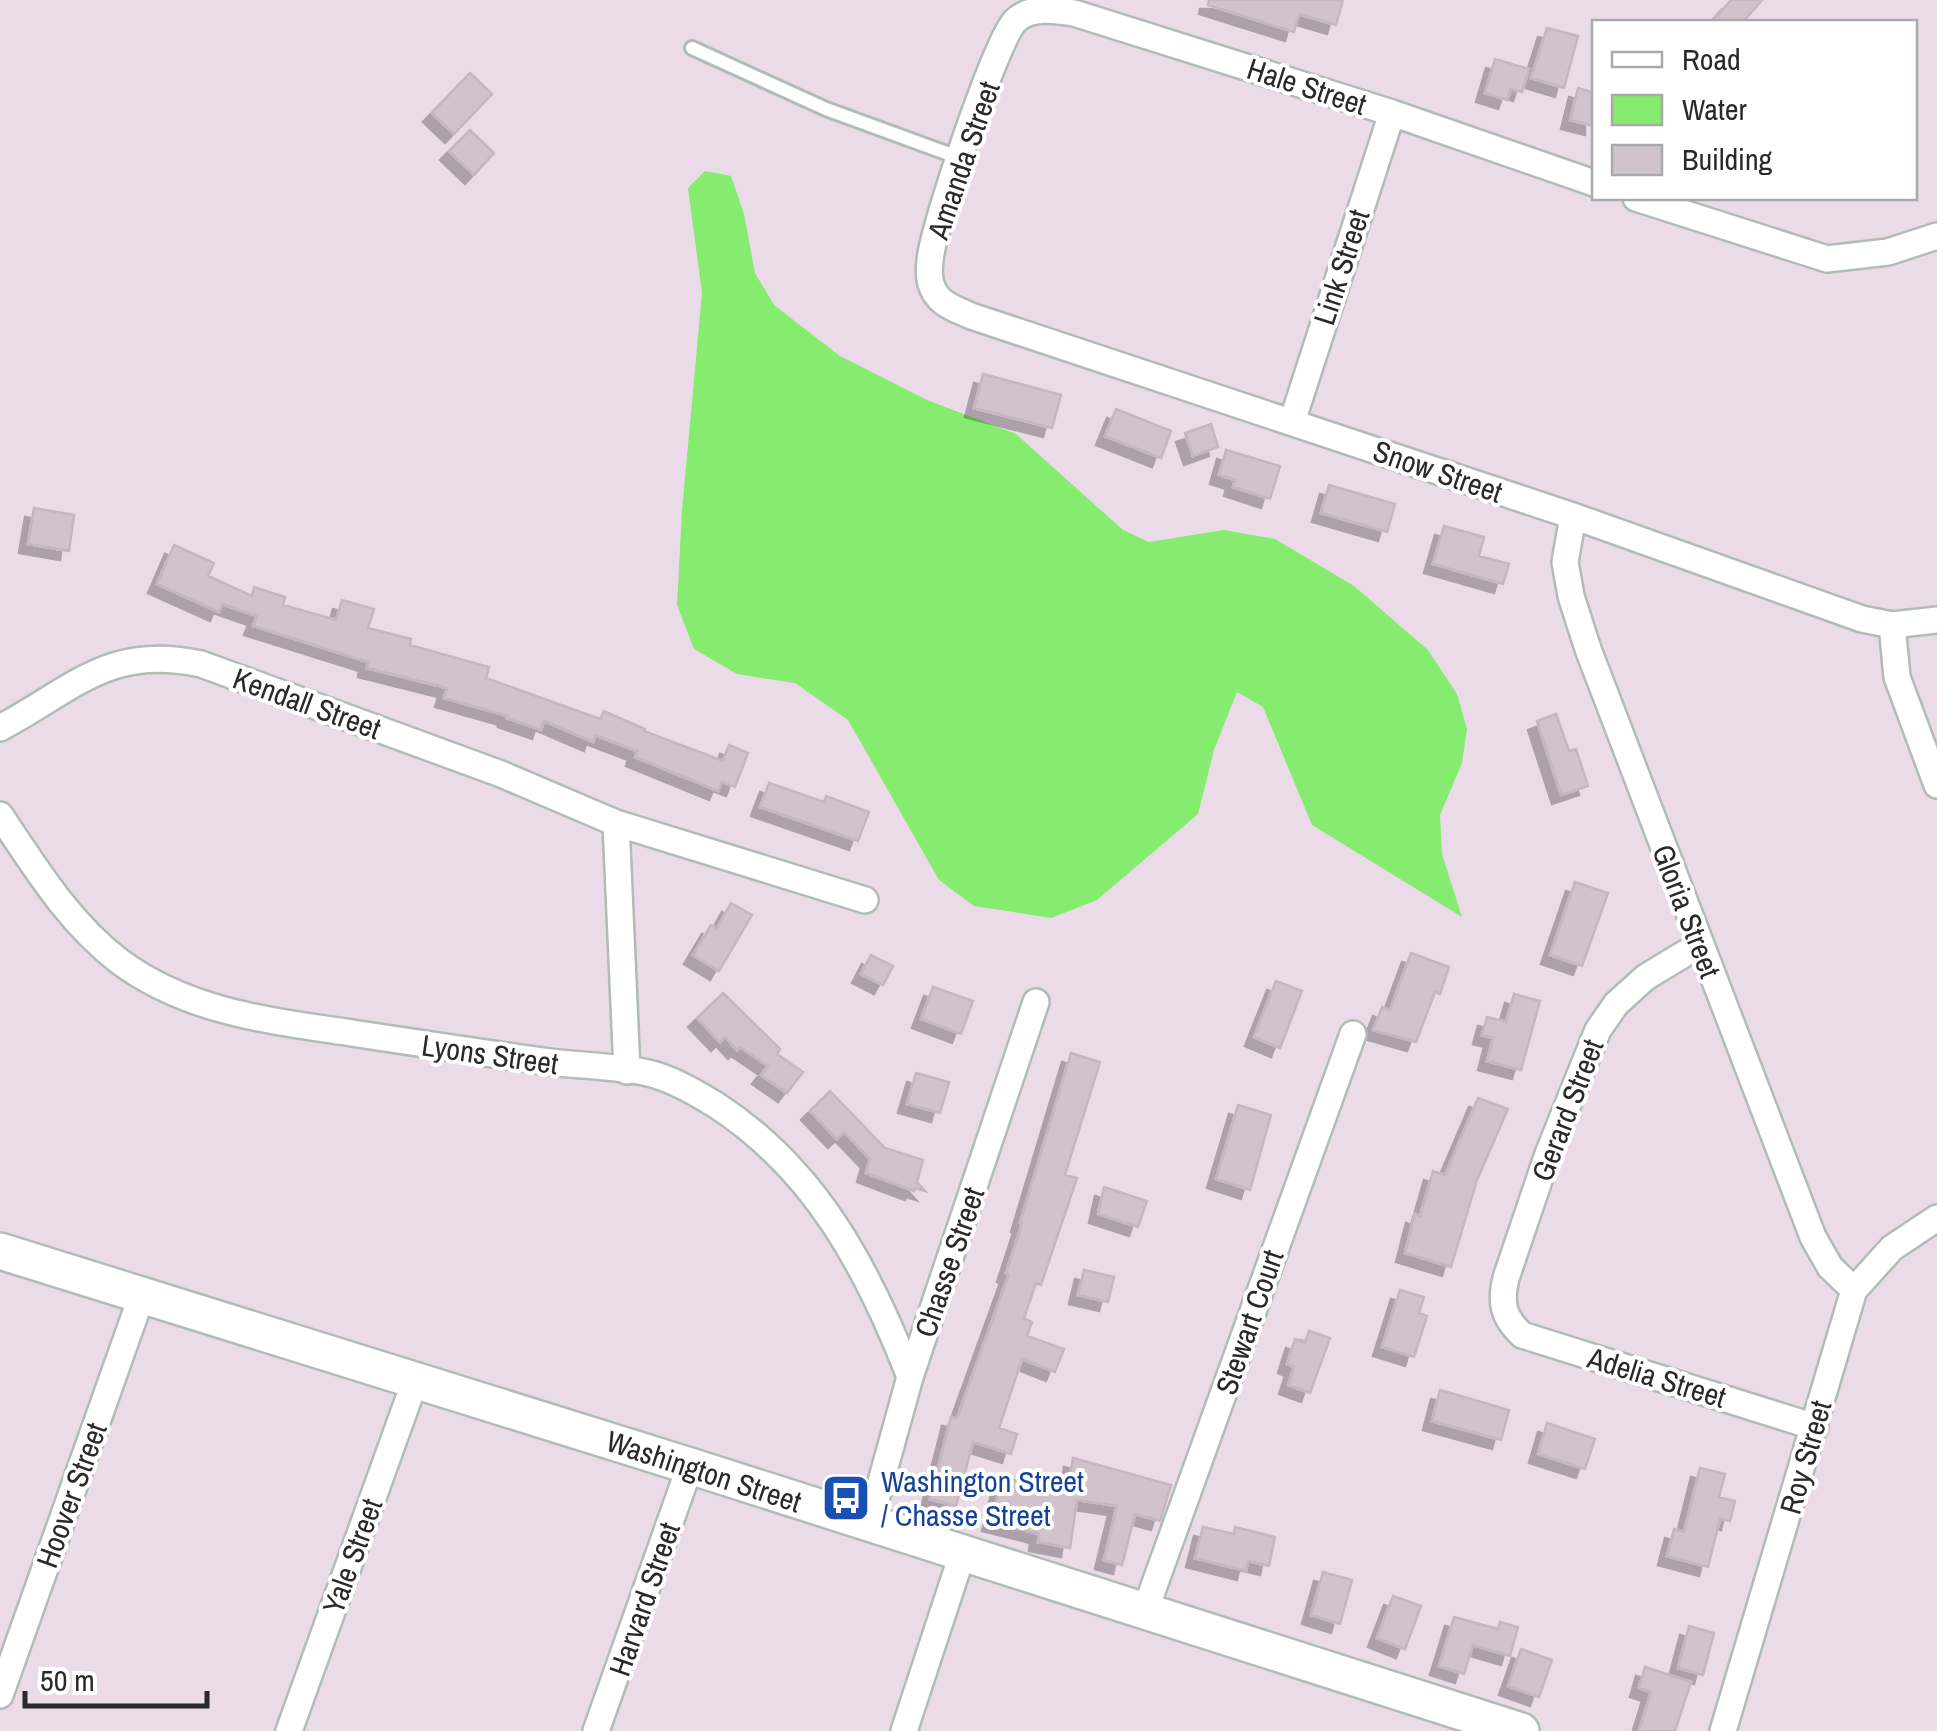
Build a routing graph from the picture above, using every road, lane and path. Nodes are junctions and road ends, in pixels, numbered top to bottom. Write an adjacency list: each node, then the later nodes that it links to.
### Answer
1 (1016, 20): 3 (street, Hale Street); 4 (street, Amanda Street)
2 (692, 48): 4 (lane)
3 (1392, 113): 5 (street, Hale Street); 9 (street, Link Street)
4 (960, 158): 8 (street, Amanda Street)
5 (1592, 182)
6 (1642, 200): 7 (street)
7 (1937, 236)
8 (940, 302): 9 (street, Snow Street)
9 (1292, 422): 10 (street, Snow Street)
10 (1573, 516): 12 (street, Snow Street); 18 (street, Gloria Street)
11 (1937, 620): 12 (street, Snow Street)
12 (1892, 625): 14 (street)
13 (0, 728): 16 (street, Kendall Street)
14 (1937, 785)
15 (0, 815): 21 (street, Lyons Street)
16 (616, 823): 17 (street, Kendall Street); 21 (street)
17 (864, 900)
18 (1698, 945): 24 (street, Gloria Street); 26 (street, Gerard Street)
19 (1036, 1002): 27 (street, Chasse Street)
20 (1353, 1034): 33 (street, Stewart Court)
21 (627, 1071): 27 (street, Lyons Street)
22 (1937, 1218): 24 (street, Roy Street)
23 (0, 1250): 25 (main road, Washington Street)
24 (1854, 1290): 29 (street, Roy Street)
25 (142, 1295): 28 (main road, Washington Street); 34 (street, Hoover Street)
26 (1505, 1319): 29 (street, Adelia Street)
27 (910, 1377): 31 (street, Chasse Street)
28 (415, 1380): 30 (main road, Washington Street); 36 (street, Yale Street)
29 (1815, 1427): 39 (street, Roy Street)
30 (690, 1466): 31 (main road, Washington Street); 37 (street, Harvard Street)
31 (869, 1526): 32 (main road, Washington Street)
32 (962, 1554): 33 (main road, Washington Street); 38 (street)
33 (1145, 1611): 35 (main road, Washington Street)
34 (0, 1694)
35 (1499, 1728)
36 (289, 1731)
37 (596, 1731)
38 (904, 1731)
39 (1723, 1731)

